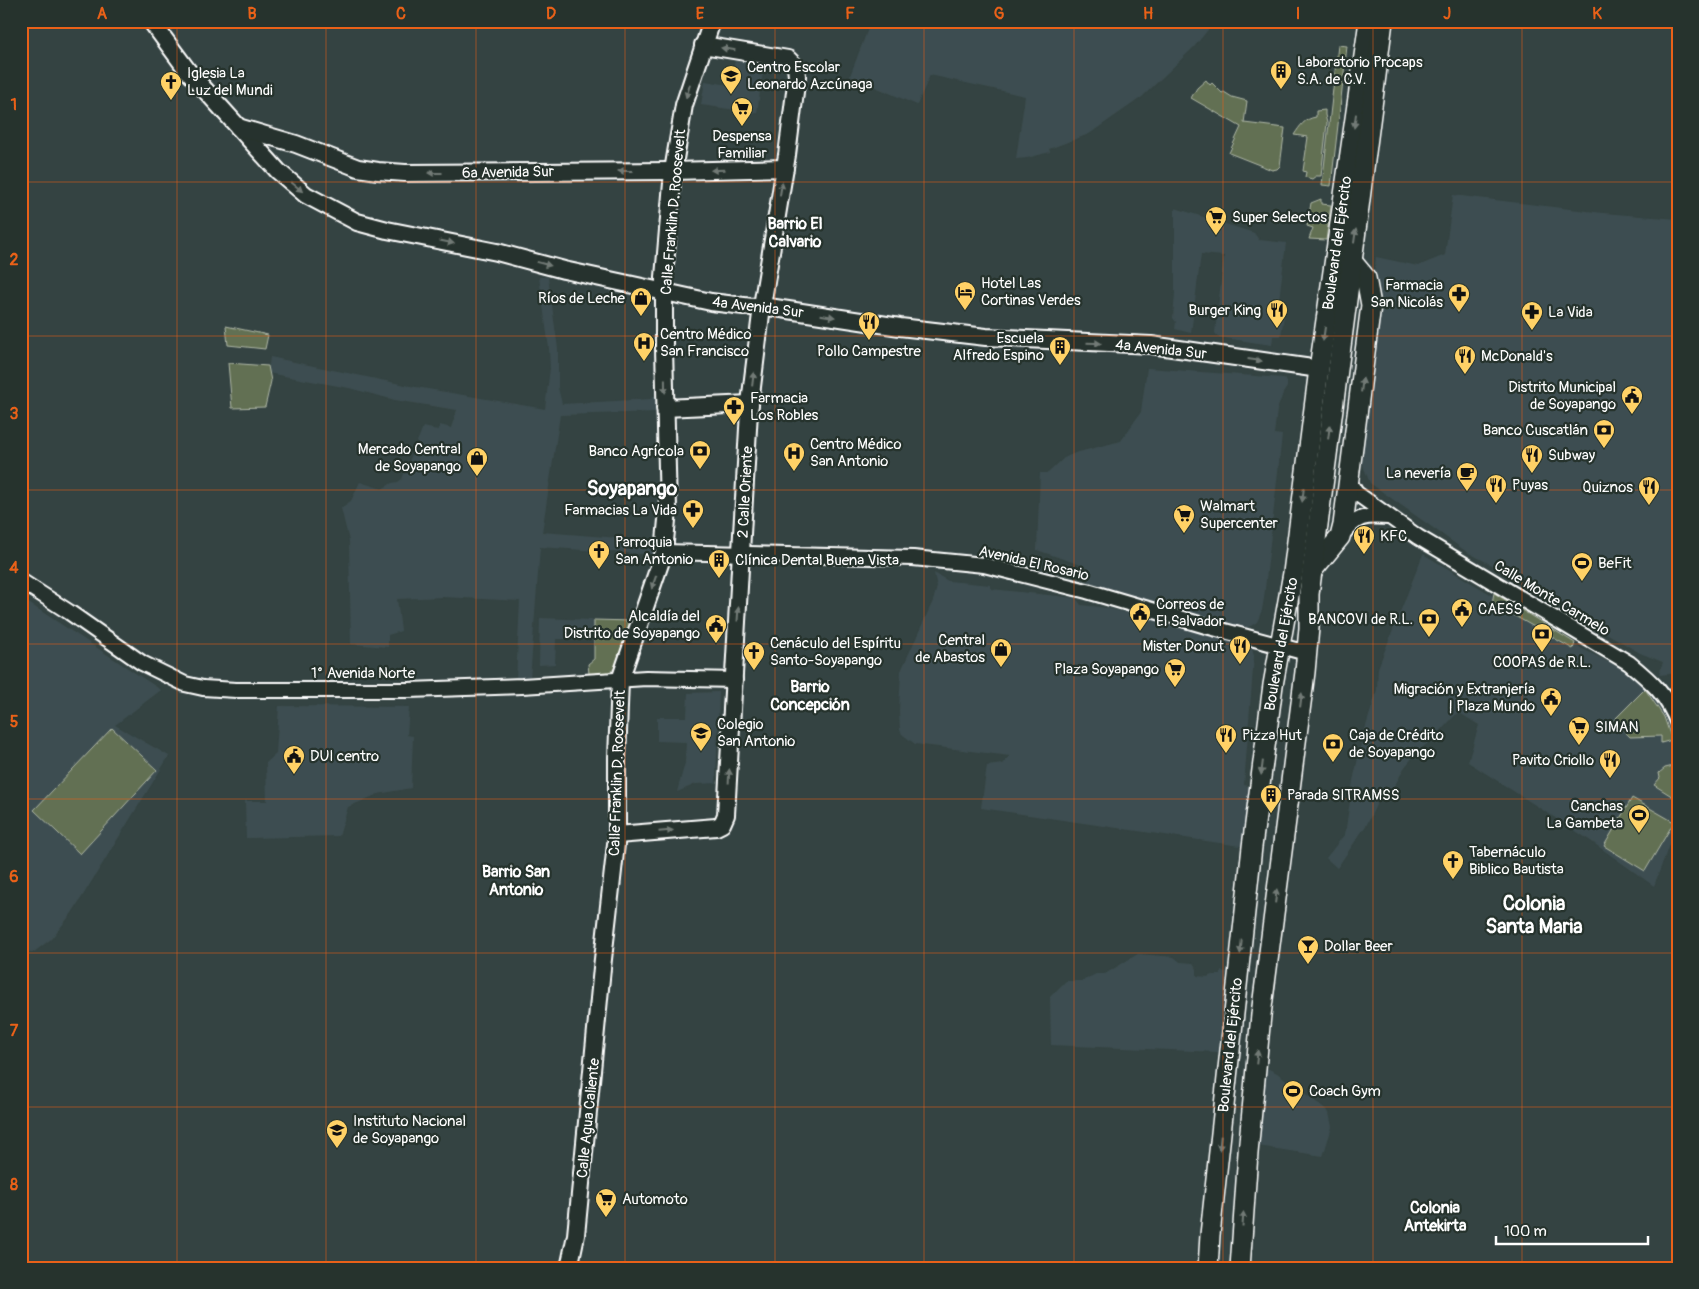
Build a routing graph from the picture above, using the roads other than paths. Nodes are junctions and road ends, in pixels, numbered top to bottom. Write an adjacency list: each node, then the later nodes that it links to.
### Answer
1 (151, 21): 9 (main road, 4a Avenida Sur)
2 (712, 21): 7 (main road, Calle Franklin D. Roosevelt)
3 (1361, 21): 8 (highway)
4 (1369, 21): 8 (highway, Boulevard del Ejército)
5 (1383, 21): 8 (highway, Boulevard del Ejército)
6 (1390, 21): 8 (highway)
7 (703, 45): 11 (main road, 2 Calle Oriente, one-way to 7); 13 (main road, Calle Franklin D. Roosevelt, one-way to 13)
8 (1367, 87): 14 (highway, Boulevard del Ejército, one-way to 8); 17 (highway, Boulevard del Ejército, one-way to 17)
9 (238, 127): 10 (main road, 6a Avenida Sur); 12 (main road, 4a Avenida Sur)
10 (287, 142): 12 (main road); 13 (main road, 6a Avenida Sur, one-way to 10)
11 (785, 168): 13 (main road, 6a Avenida Sur, one-way to 13); 16 (main road, 2 Calle Oriente, one-way to 11)
12 (278, 171): 15 (main road, 4a Avenida Sur, one-way to 15)
13 (673, 171): 15 (main road, Calle Franklin D. Roosevelt)
14 (1352, 260): 20 (highway, one-way to 14); 25 (highway, Boulevard del Ejército, one-way to 14)
15 (664, 292): 16 (main road, 4a Avenida Sur); 19 (main road, Calle Franklin D. Roosevelt, one-way to 19)
16 (762, 306): 17 (main road, 4a Avenida Sur, one-way to 17); 18 (main road, 2 Calle Oriente, one-way to 16)
17 (1319, 369): 27 (highway, Boulevard del Ejército, one-way to 27)
18 (750, 404): 19 (main road); 24 (main road, 2 Calle Oriente)
19 (665, 408): 23 (main road, Calle Franklin D. Roosevelt)
20 (1350, 483): 21 (street, Calle Monte Carmelo); 22 (highway)
21 (1390, 518): 22 (street, Calle Monte Carmelo); 31 (street, Calle Monte Carmelo)
22 (1340, 537): 25 (highway)
23 (664, 552): 24 (street, Avenida El Rosario); 29 (main road, Calle Franklin D. Roosevelt, one-way to 29)
24 (742, 553): 27 (street, Avenida El Rosario); 30 (main road, 2 Calle Oriente, one-way to 24)
25 (1312, 570): 36 (highway, Boulevard del Ejército, one-way to 25)
26 (21, 581): 29 (street, 1° Avenida Norte)
27 (1280, 646): 28 (street, Avenida El Rosario); 35 (highway, Boulevard del Ejército, one-way to 35)
28 (1299, 651)
29 (620, 680): 30 (street, 1° Avenida Norte); 32 (main road, Calle Franklin D. Roosevelt)
30 (734, 680): 32 (main road, 2 Calle Oriente, one-way to 30)
31 (1678, 724)
32 (618, 835): 33 (main road, Calle Franklin D. Roosevelt)
33 (602, 968): 34 (main road, Calle Agua Caliente)
34 (569, 1268)
35 (1208, 1268)
36 (1240, 1268)

